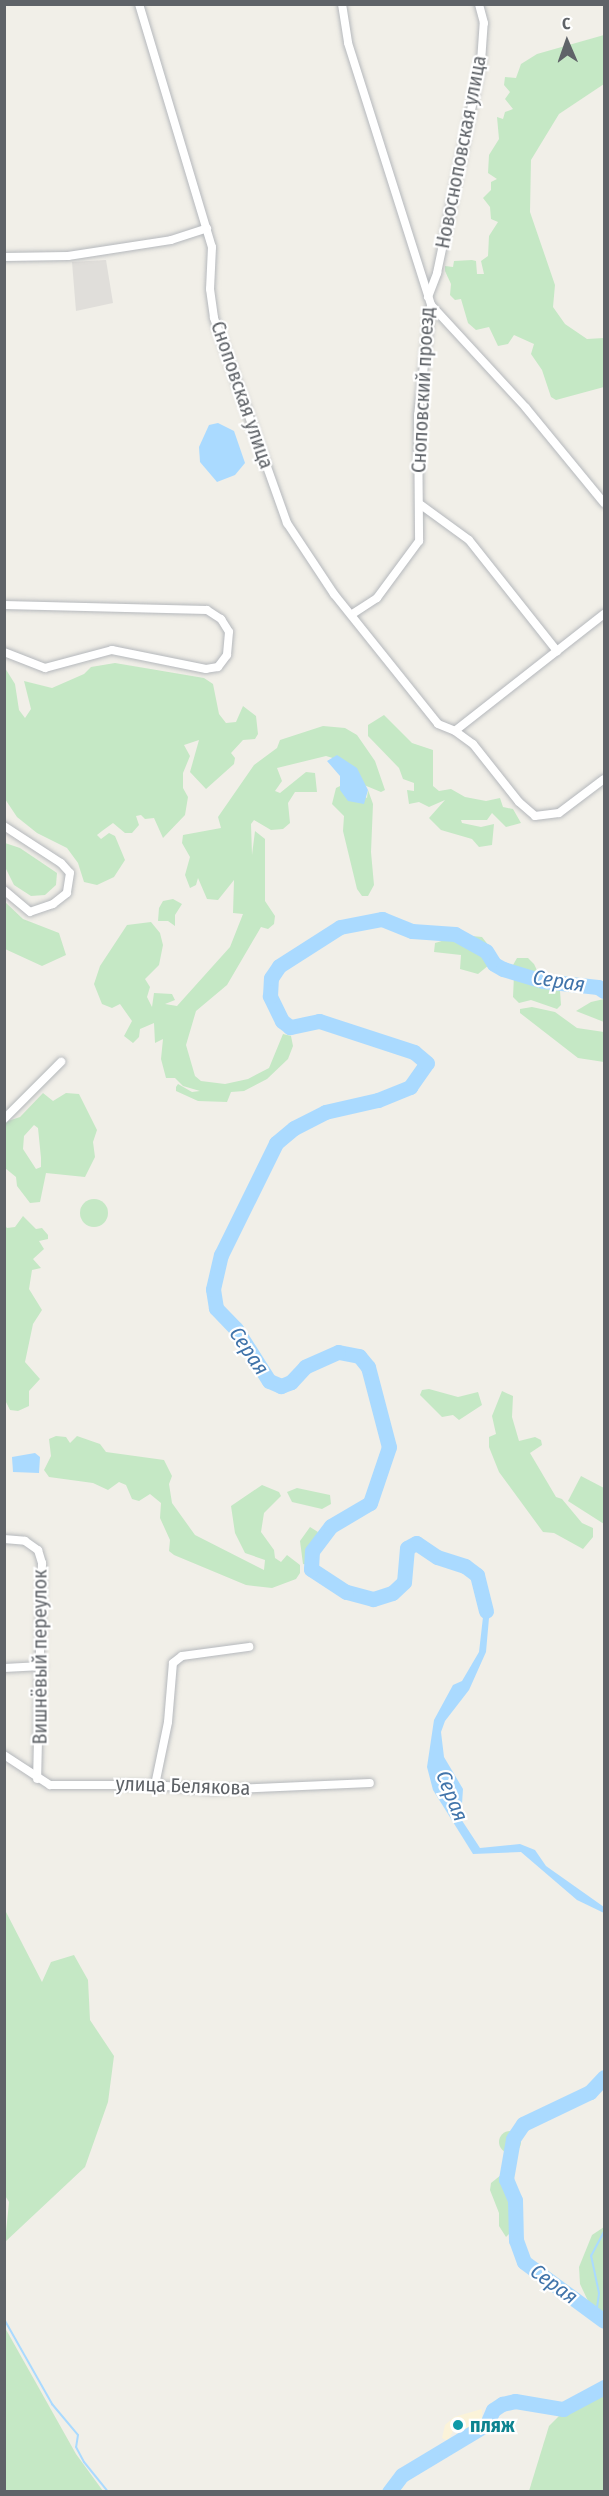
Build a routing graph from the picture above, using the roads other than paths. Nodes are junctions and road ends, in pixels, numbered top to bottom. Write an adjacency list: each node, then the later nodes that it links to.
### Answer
1 (139, 4): 4 (street, Сноповская улица)
2 (342, 4): 6 (street, Сноповский проезд)
3 (479, 4): 6 (street, Новосноповская улица)
4 (207, 228): 5 (street); 11 (street, Сноповская улица)
5 (4, 257)
6 (430, 301): 7 (street); 8 (street, Сноповский проезд)
7 (604, 503)
8 (421, 505): 11 (street, Сноповский проезд); 12 (street)
9 (4, 605): 13 (street)
10 (604, 614): 12 (street)
11 (351, 615): 14 (street, Сноповская улица)
12 (557, 651): 14 (street)
13 (4, 652)
14 (455, 731): 15 (street, Сноповская улица)
15 (604, 778)
16 (4, 826): 17 (street)
17 (9, 833): 18 (street)
18 (4, 890)
19 (61, 1062): 20 (street)
20 (4, 1119)
21 (4, 1539): 23 (street, Вишнёвый переулок)
22 (249, 1647): 28 (street)
23 (42, 1666): 24 (street); 26 (street, Вишнёвый переулок)
24 (4, 1668)
25 (4, 1755): 26 (street, улица Белякова)
26 (37, 1779): 28 (street, улица Белякова)
27 (370, 1783): 28 (street, улица Белякова)
28 (155, 1785)

